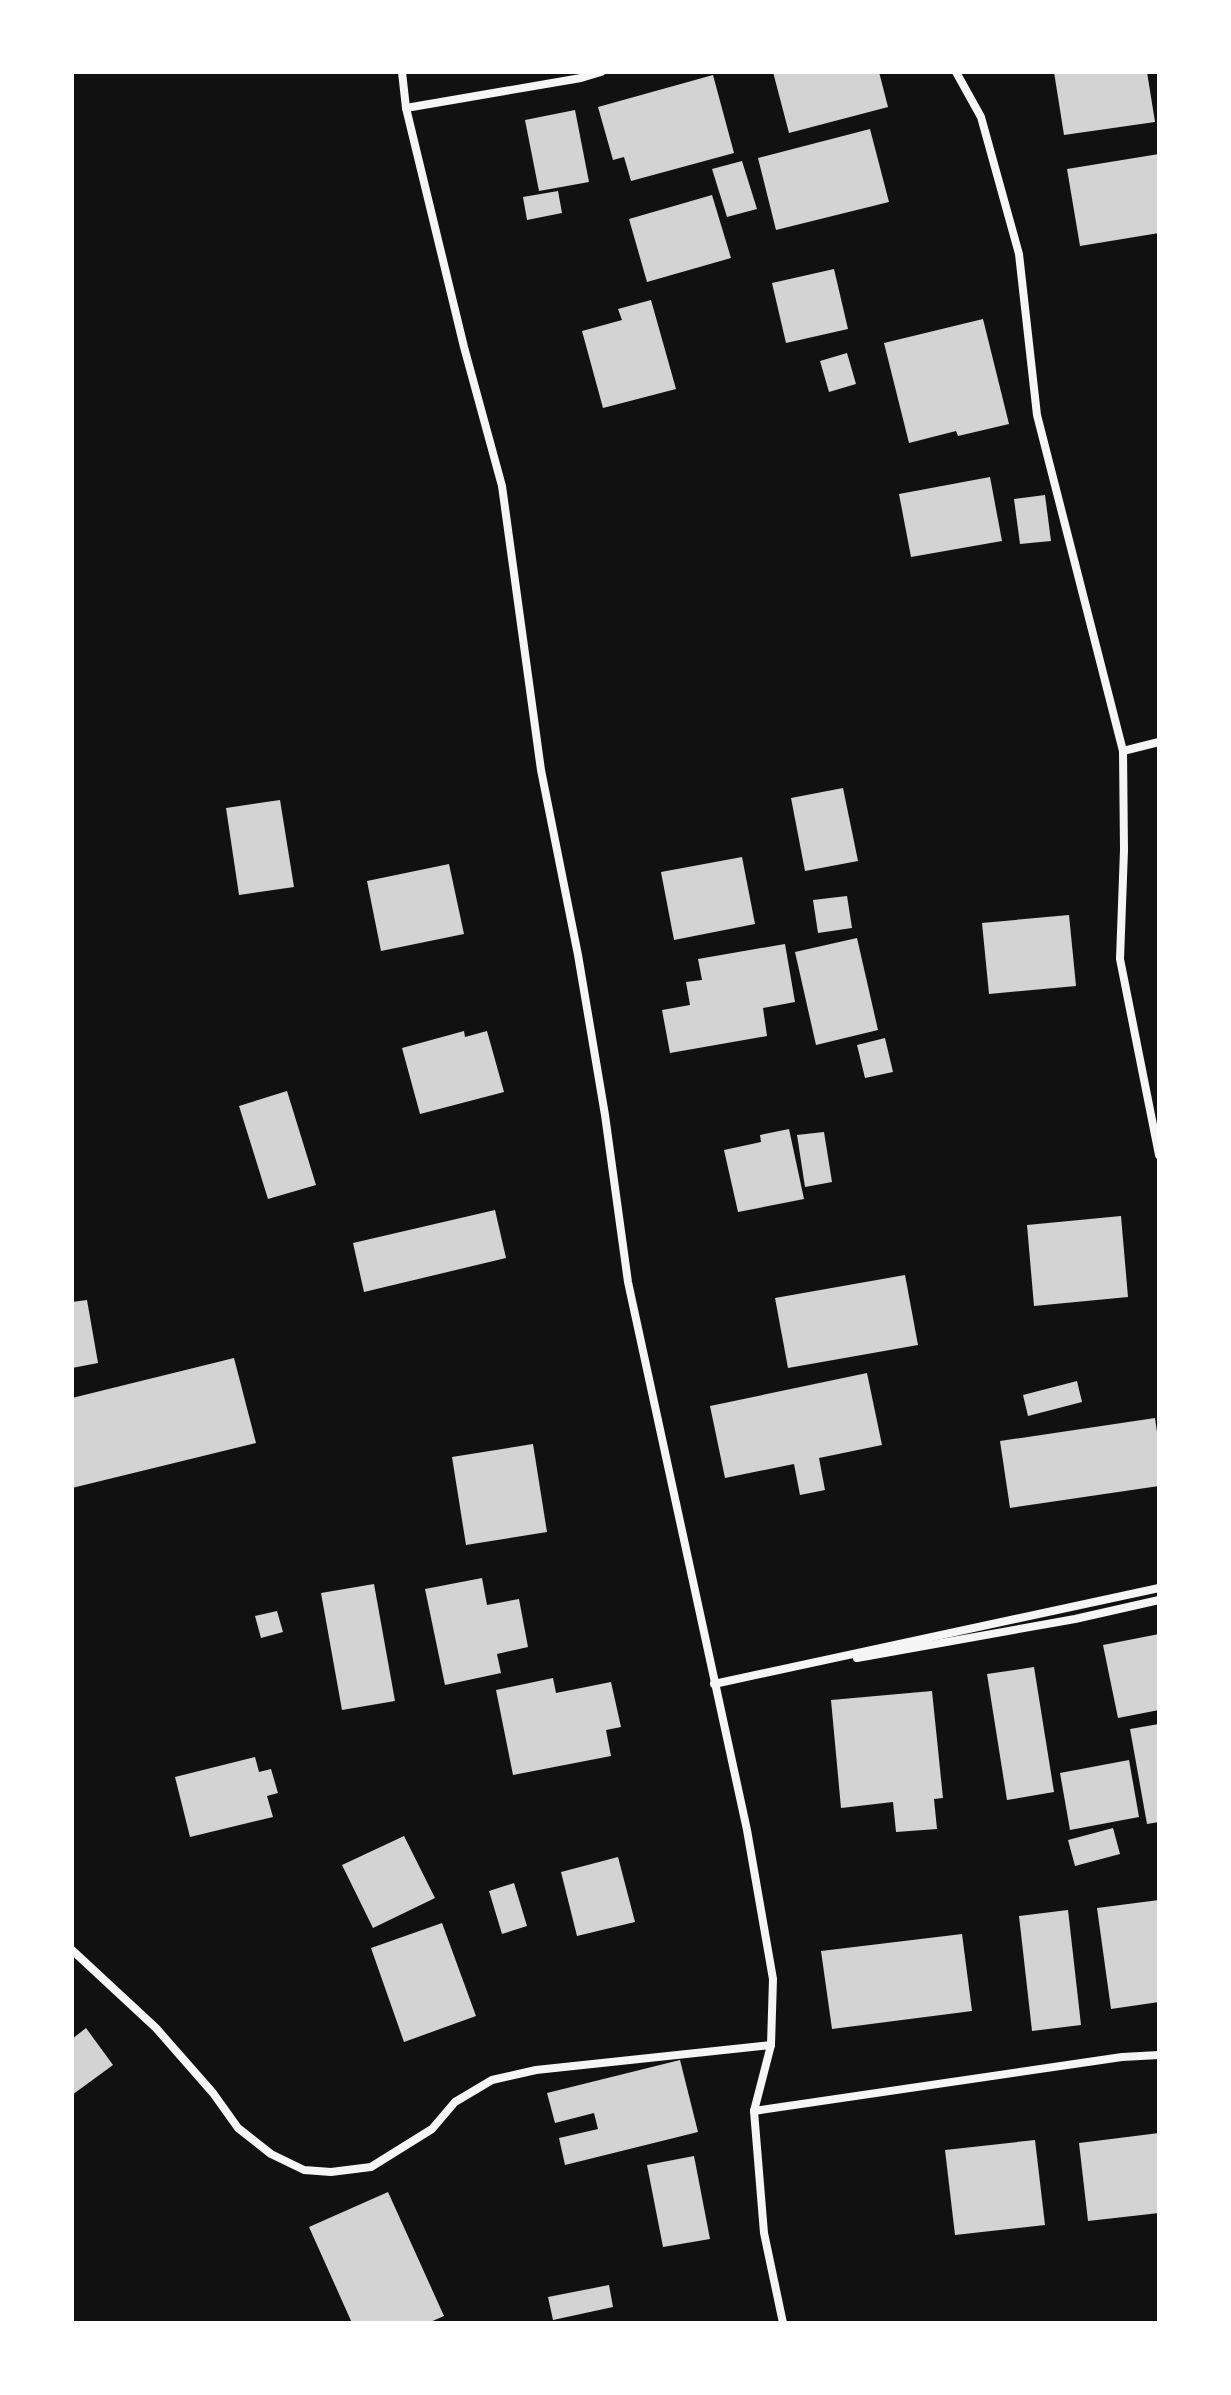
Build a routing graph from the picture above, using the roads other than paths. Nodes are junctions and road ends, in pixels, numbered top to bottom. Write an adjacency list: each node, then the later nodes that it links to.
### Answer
1 (402, 72): 4 (street)
2 (601, 72): 4 (street)
3 (956, 72): 6 (street)
4 (406, 108): 10 (street)
5 (1159, 742): 6 (street)
6 (1123, 751): 7 (street)
7 (1159, 1155)
8 (1159, 1588): 10 (street)
9 (1159, 1600): 10 (street)
10 (714, 1684): 12 (street)
11 (72, 1950): 12 (street)
12 (771, 2045): 14 (street)
13 (1159, 2055): 14 (street)
14 (754, 2111): 15 (street)
15 (783, 2323)

